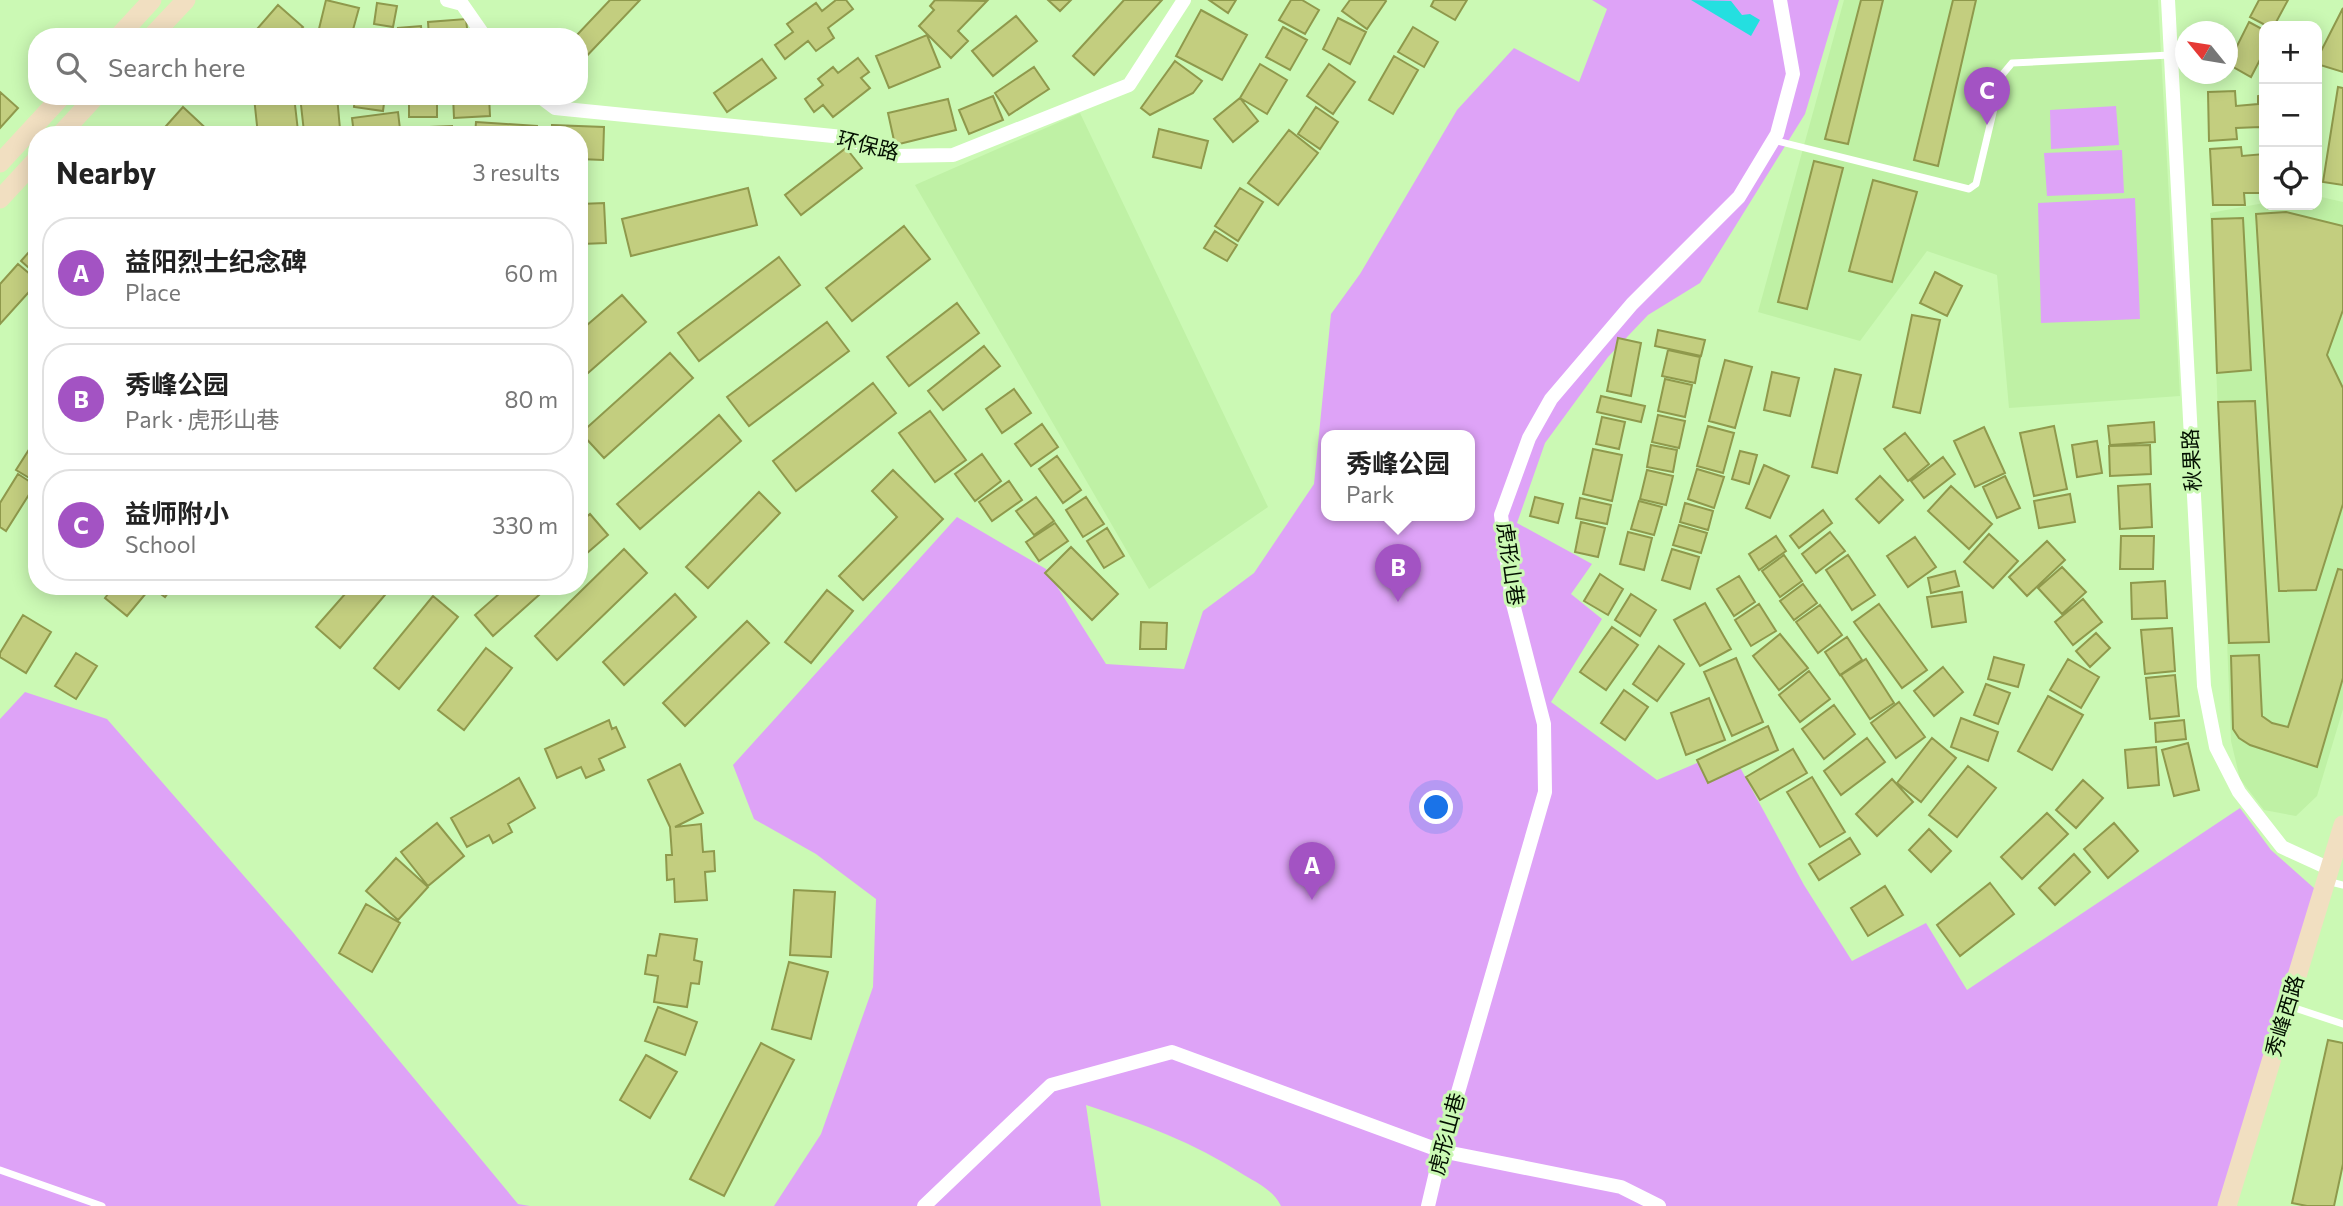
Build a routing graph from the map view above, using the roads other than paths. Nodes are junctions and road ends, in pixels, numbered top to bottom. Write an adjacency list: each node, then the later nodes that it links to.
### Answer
1 (152, 0): 7 (street)
2 (186, 0): 8 (street)
3 (447, 0): 9 (street)
4 (1184, 0): 13 (street, 环保路)
5 (1780, 0): 17 (street, 虎形山巷)
6 (2168, 0): 10 (street, 秋果路)
7 (126, 28)
8 (160, 28)
9 (479, 28)
10 (2169, 55): 17 (lane); 22 (street, 秋果路)
11 (54, 105): 14 (street)
12 (88, 105): 15 (street)
13 (551, 105)
14 (34, 126)
15 (68, 126)
16 (28, 133): 18 (street)
17 (1773, 140): 25 (street, 虎形山巷)
18 (0, 163)
19 (28, 169): 20 (street)
20 (0, 199)
21 (2343, 825): 22 (street, 秀峰西路)
22 (2333, 878): 23 (street, 秀峰西路)
23 (2288, 1006): 24 (lane); 31 (street, 秀峰西路)
24 (2343, 1024)
25 (1441, 1151): 28 (street); 29 (street, 虎形山巷); 30 (street)
26 (0, 1170): 27 (lane)
27 (102, 1206)
28 (924, 1206)
29 (1428, 1206)
30 (1659, 1206)
31 (2227, 1206)

